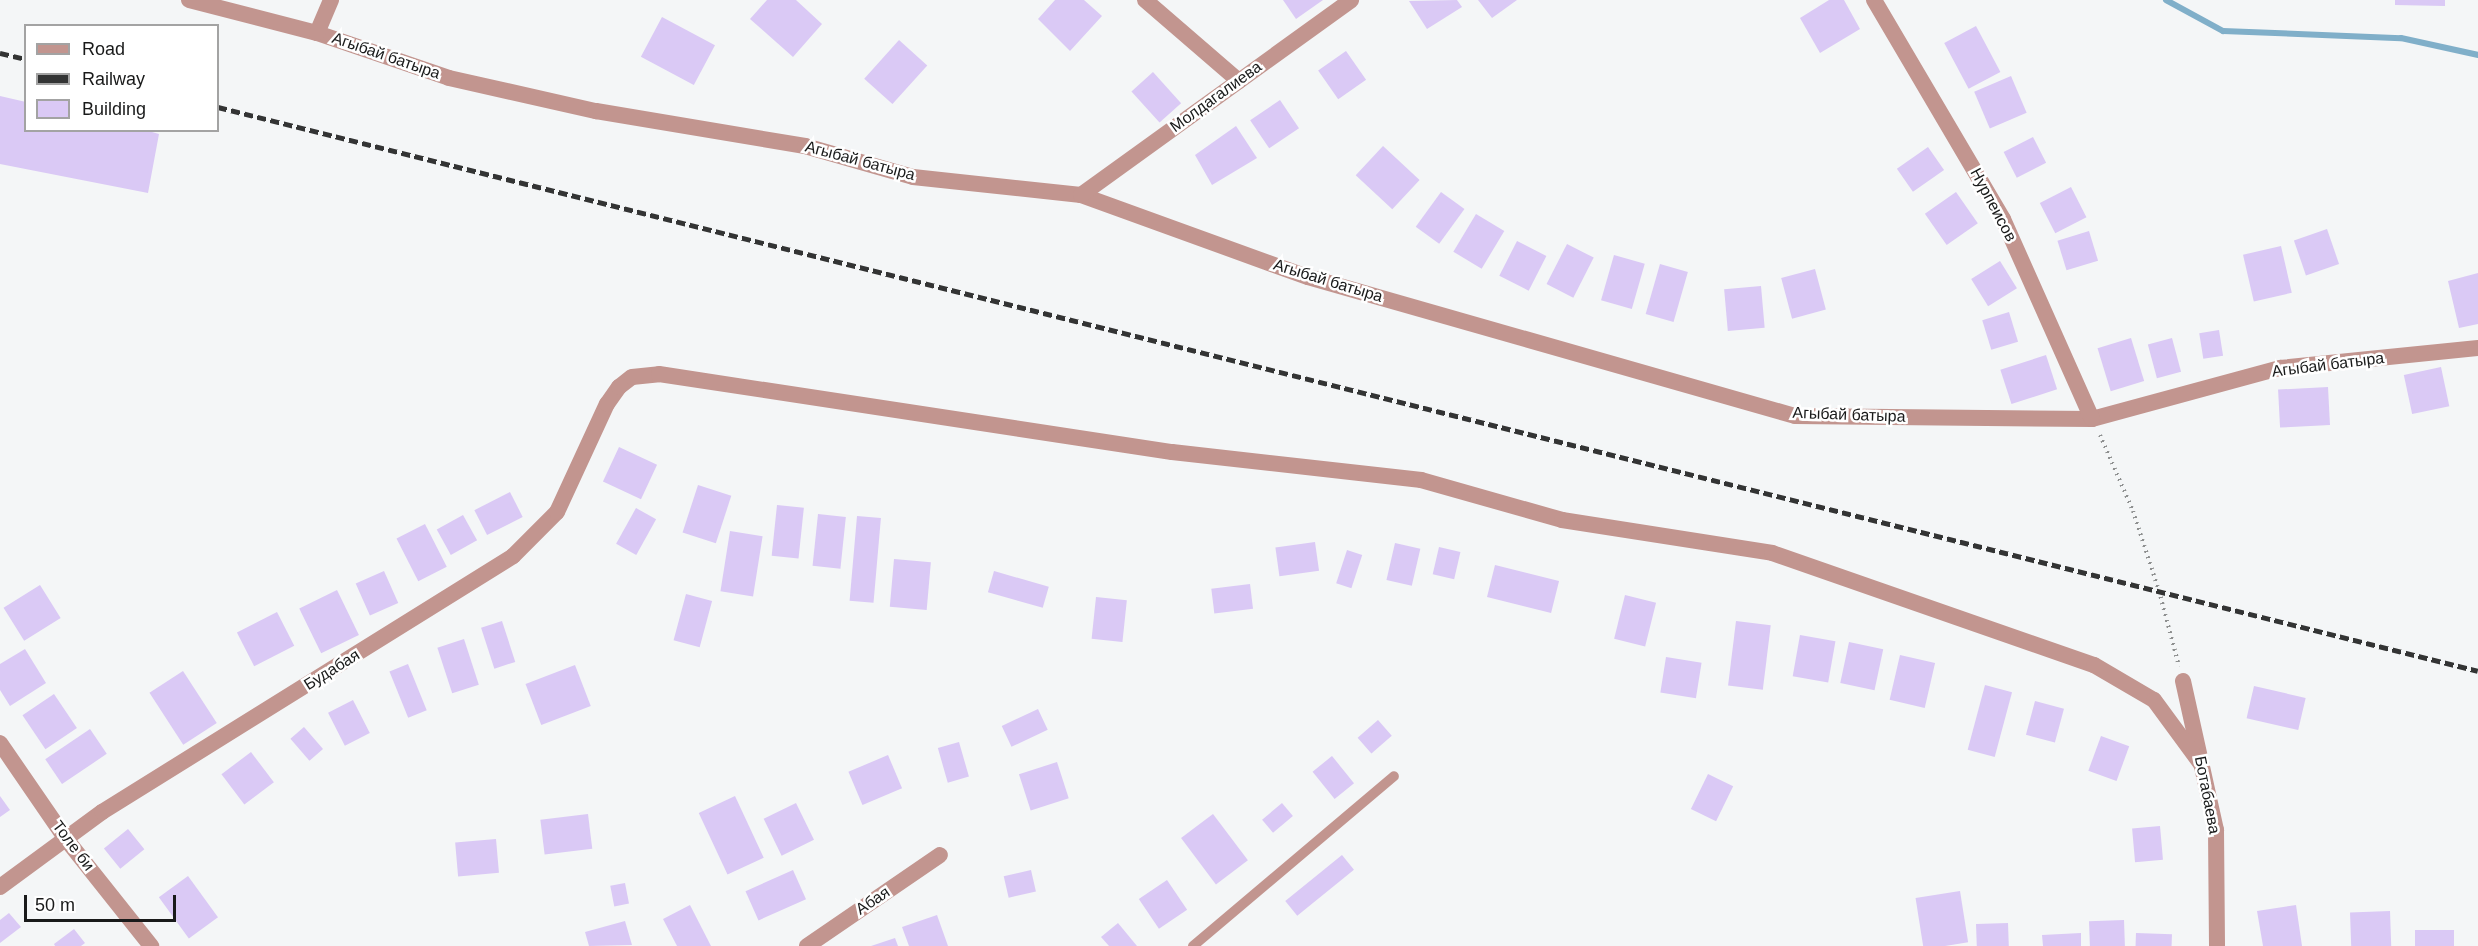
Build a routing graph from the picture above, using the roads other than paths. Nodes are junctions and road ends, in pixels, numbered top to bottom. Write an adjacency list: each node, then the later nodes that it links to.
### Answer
1 (189, 0): 6 (street, Агыбай батыра)
2 (331, 0): 6 (street)
3 (1145, 0): 7 (street)
4 (1351, 0): 7 (street, Молдагалиева)
5 (1874, 0): 10 (street, Нурпеисов)
6 (316, 33): 8 (street, Агыбай батыра)
7 (1239, 81): 8 (street, Молдагалиева)
8 (1081, 195): 10 (street, Агыбай батыра)
9 (2478, 348): 10 (street, Агыбай батыра)
10 (2092, 419)
11 (2183, 681): 13 (street, Ботабаева)
12 (0, 743): 15 (street, Толе би)
13 (2201, 764): 15 (street, Будабая); 21 (street, Ботабаева)
14 (1394, 776): 20 (lane)
15 (66, 838): 17 (street, Будабая); 18 (street, Толе би)
16 (940, 855): 19 (street, Абая)
17 (0, 887)
18 (151, 946)
19 (807, 946)
20 (1193, 946)
21 (2217, 946)

